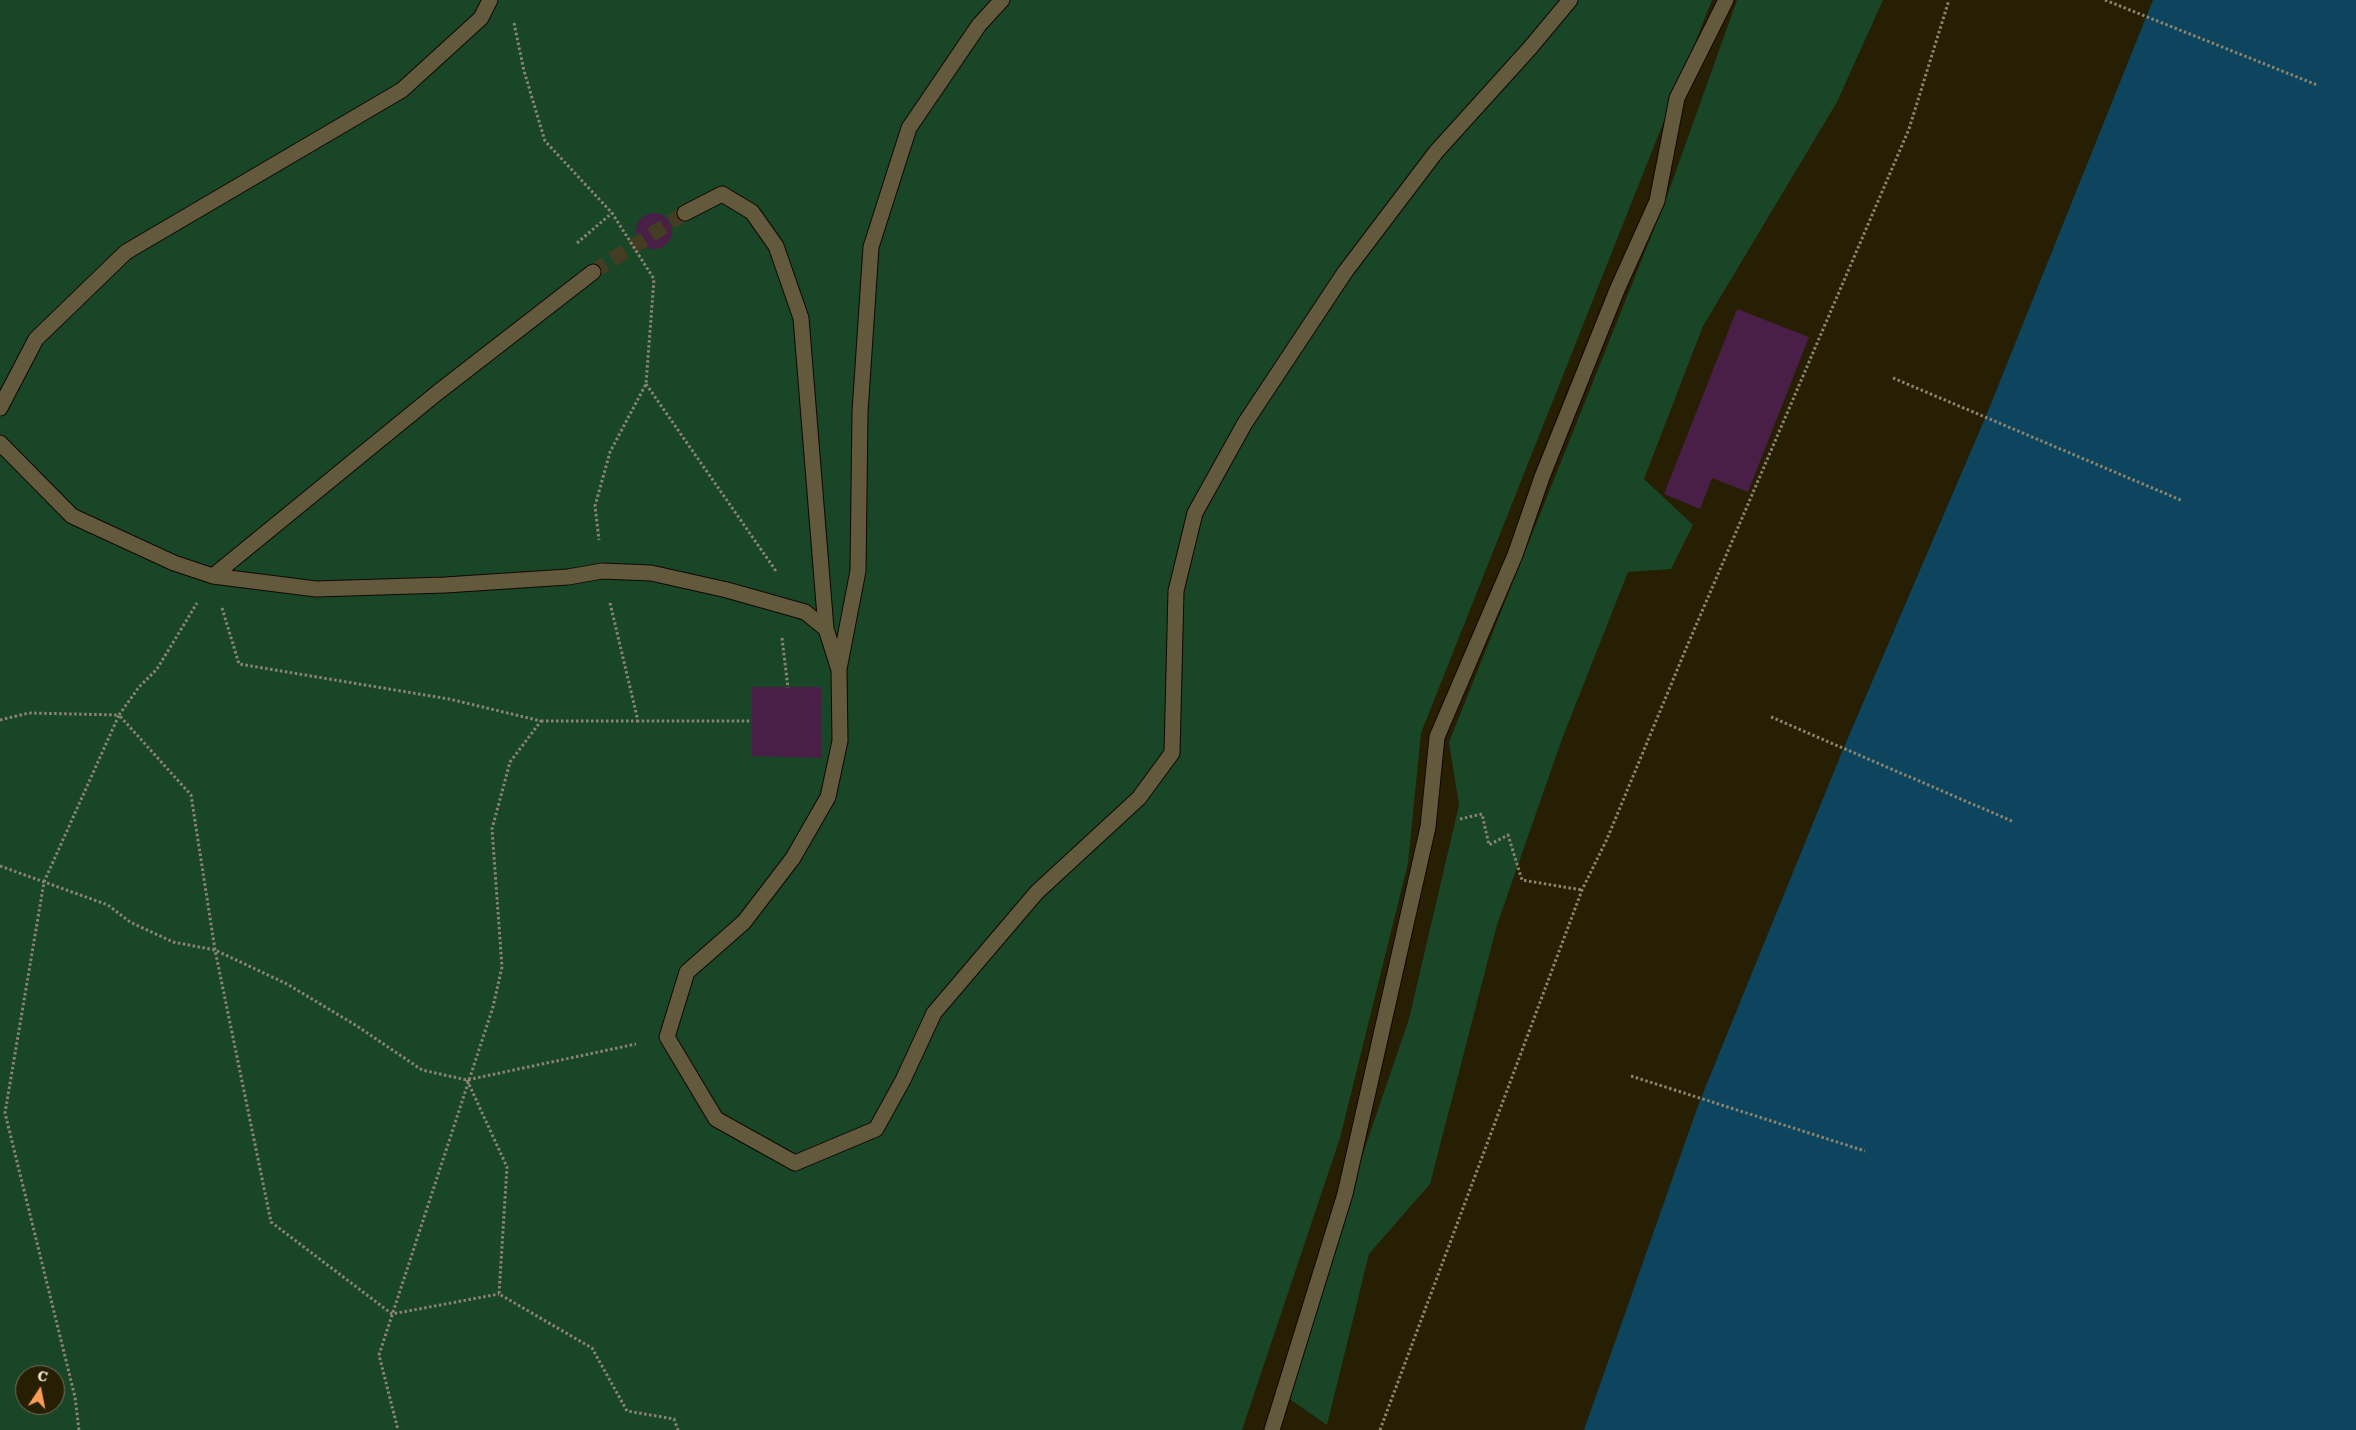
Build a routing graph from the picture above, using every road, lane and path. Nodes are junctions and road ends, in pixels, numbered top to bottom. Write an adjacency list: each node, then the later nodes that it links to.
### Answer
1 (490, 0): 14 (lane)
2 (1002, 0): 21 (lane)
3 (1570, 0): 34 (lane)
4 (1726, 0): 29 (lane)
5 (1949, 0): 32 (path)
6 (2105, 0): 8 (path)
7 (513, 18): 11 (path)
8 (2317, 85)
9 (685, 213): 20 (lane)
10 (593, 272): 18 (lane)
11 (654, 279)
12 (1893, 378): 16 (path)
13 (646, 384): 17 (path)
14 (0, 408)
15 (0, 443): 18 (lane)
16 (2182, 501)
17 (777, 571)
18 (213, 576): 19 (lane); 23 (path); 26 (path)
19 (778, 605): 20 (lane); 22 (path)
20 (826, 629): 21 (lane)
21 (839, 670): 34 (lane)
22 (788, 688)
23 (119, 715): 25 (path); 31 (path); 33 (path)
24 (1771, 717): 28 (path)
25 (0, 720)
26 (541, 721): 27 (path); 36 (path)
27 (638, 721)
28 (2014, 822)
29 (1428, 827): 32 (path); 43 (lane)
30 (0, 866): 31 (path)
31 (44, 882): 33 (path); 40 (path)
32 (1582, 890): 44 (path)
33 (215, 950): 36 (path); 39 (path)
34 (666, 1038): 36 (path)
35 (1631, 1076): 37 (path)
36 (467, 1080): 38 (path); 39 (path)
37 (1864, 1151)
38 (500, 1294): 39 (path); 42 (path)
39 (392, 1314): 41 (path)
40 (78, 1430)
41 (398, 1430)
42 (678, 1430)
43 (1272, 1430)
44 (1380, 1430)

